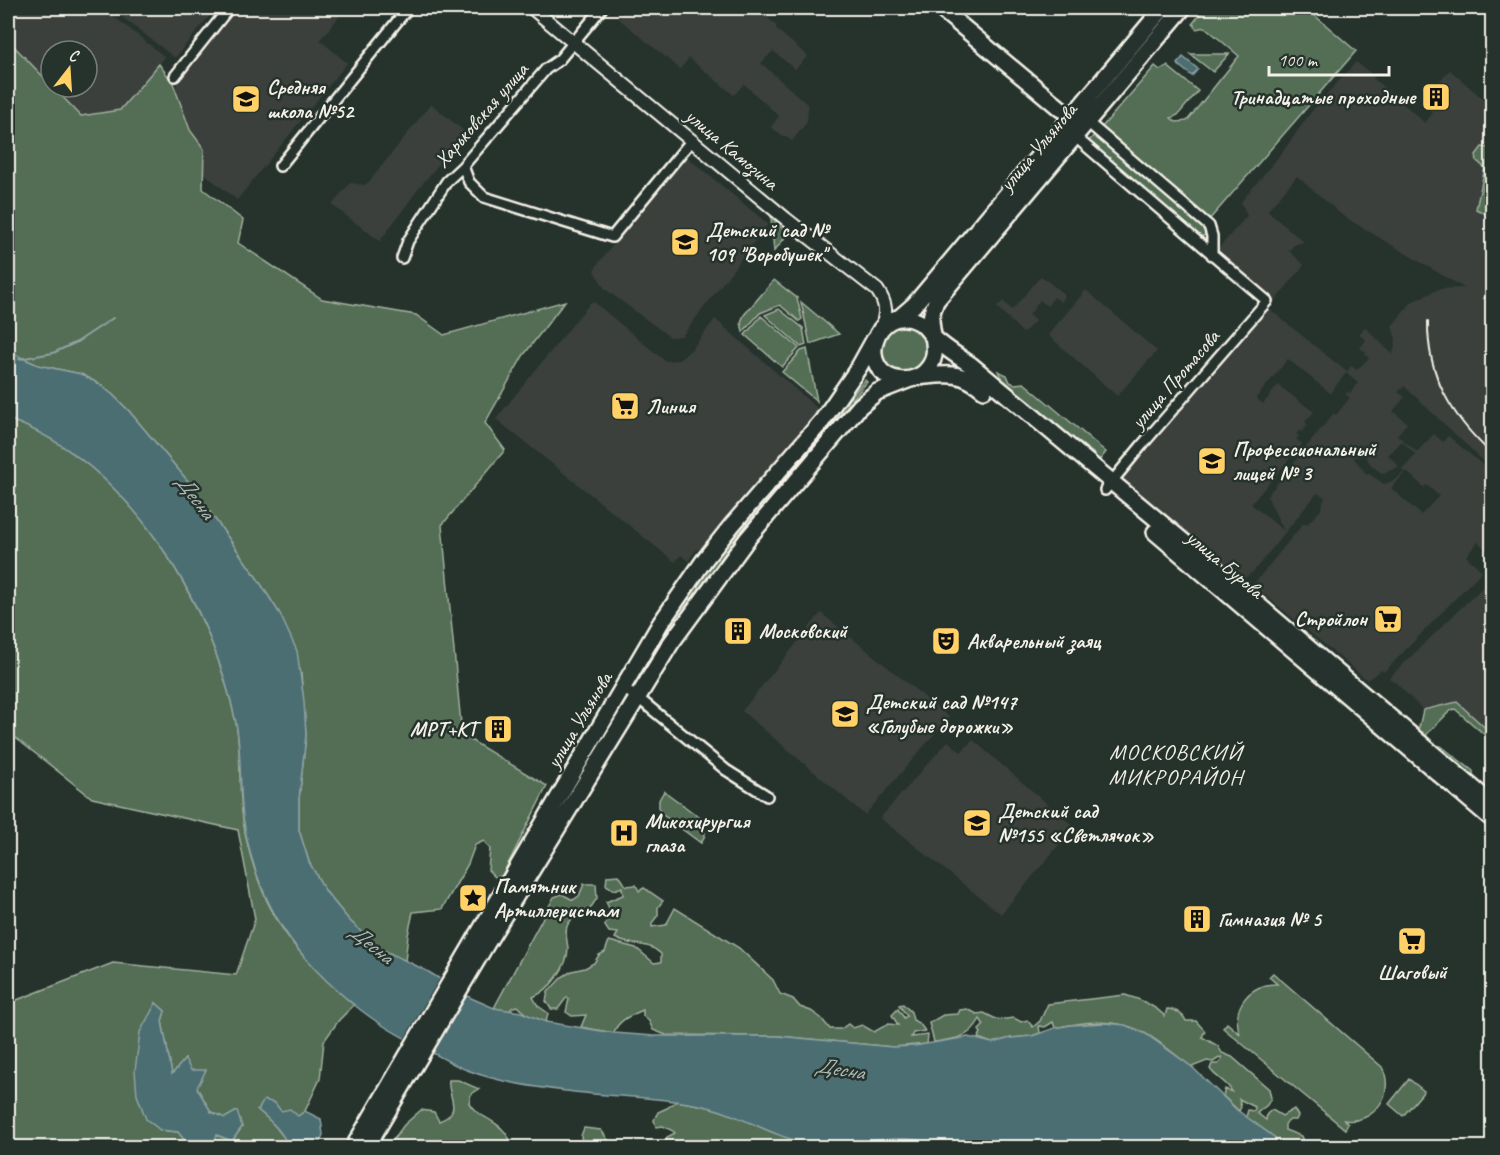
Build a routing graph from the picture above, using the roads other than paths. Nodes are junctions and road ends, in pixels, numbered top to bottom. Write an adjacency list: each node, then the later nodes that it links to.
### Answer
1 (229, 8): 9 (street)
2 (408, 8): 13 (street)
3 (532, 8): 8 (street, улица Камозина)
4 (602, 8): 8 (street, Харьковская улица)
5 (940, 8): 10 (main road)
6 (1163, 8): 10 (main road, улица Ульянова)
7 (1183, 8): 10 (main road, улица Ульянова)
8 (574, 42): 12 (street, улица Камозина); 14 (street, Харьковская улица)
9 (174, 76)
10 (1074, 114): 11 (main road, улица Ульянова); 11 (street); 15 (street)
11 (1069, 131): 15 (street); 17 (main road, улица Ульянова); 19 (main road, улица Ульянова)
12 (692, 141): 14 (street); 18 (street, улица Камозина)
13 (280, 166)
14 (463, 166): 16 (street, Харьковская улица)
15 (1212, 255): 21 (street, улица Протасова)
16 (402, 258)
17 (899, 318): 18 (main road); 19 (main road)
18 (878, 333): 20 (main road); 22 (main road, улица Ульянова)
19 (933, 337): 20 (main road); 21 (main road, улица Бурова)
20 (912, 379): 21 (main road, улица Бурова); 23 (main road, улица Ульянова)
21 (1108, 486): 25 (main road, улица Бурова); 26 (main road, улица Бурова)
22 (622, 688): 23 (street); 27 (main road, улица Ульянова)
23 (637, 697): 24 (street); 27 (main road, улица Ульянова)
24 (766, 796)
25 (1492, 804)
26 (1492, 819)
27 (482, 940): 28 (main road, улица Ульянова); 29 (main road, улица Ульянова)
28 (353, 1148)
29 (366, 1148)

